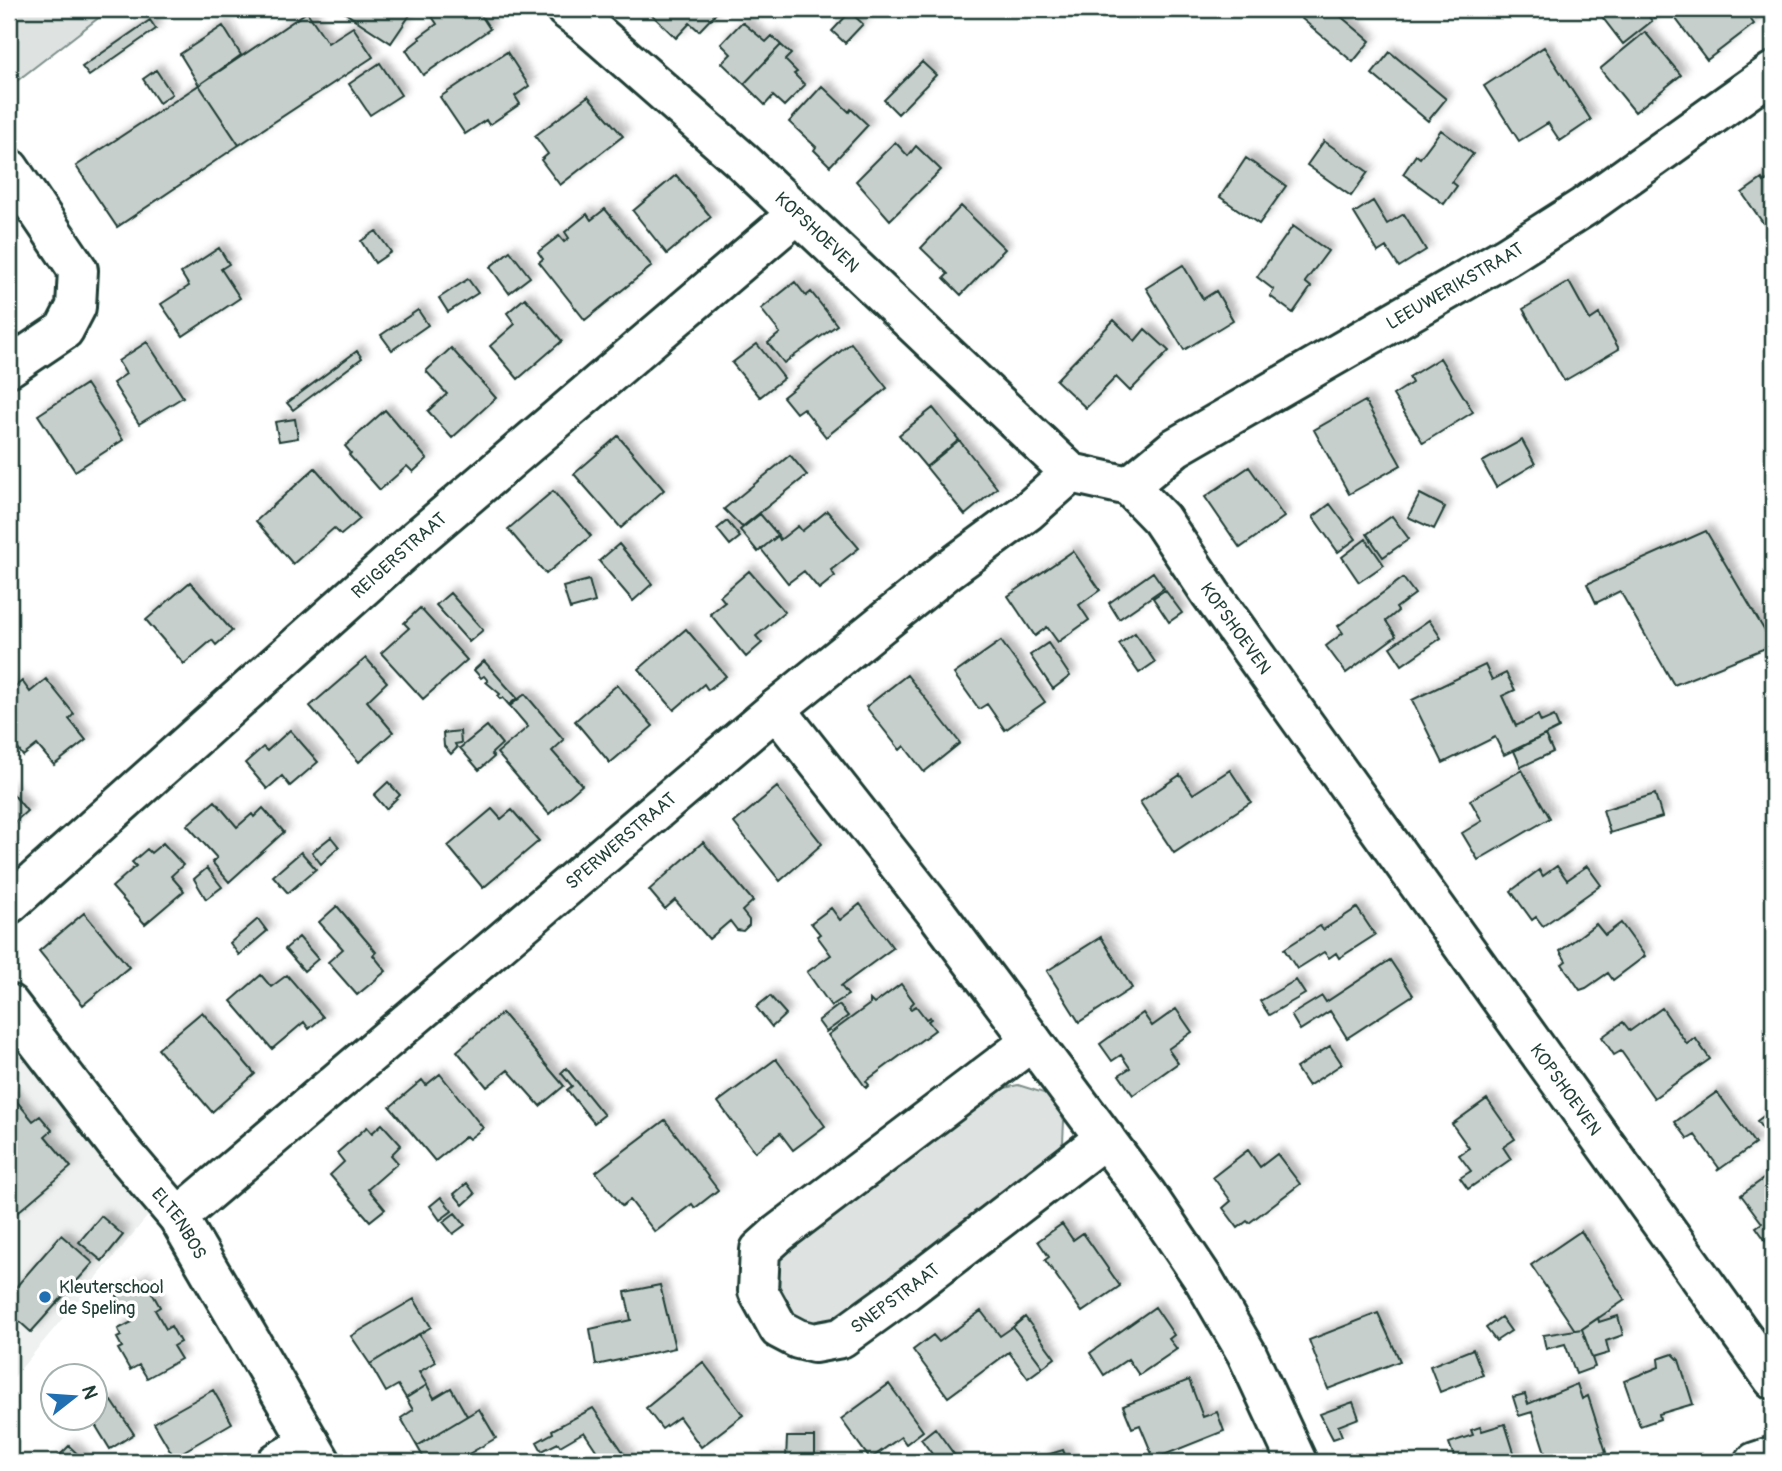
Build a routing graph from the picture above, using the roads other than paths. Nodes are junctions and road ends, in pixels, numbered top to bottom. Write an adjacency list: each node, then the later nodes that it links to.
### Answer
1 (566, 9): 4 (street, KOPSHOEVEN)
2 (1773, 72): 7 (street, LEEUWERIKSTRAAT)
3 (9, 168): 5 (street)
4 (797, 214): 6 (street, KOPSHOEVEN); 9 (street, REIGERSTRAAT)
5 (9, 367)
6 (1071, 473): 7 (street); 8 (street, SPERWERSTRAAT)
7 (1129, 486): 14 (street, KOPSHOEVEN)
8 (776, 709): 11 (street); 13 (street, SPERWERSTRAAT)
9 (9, 904)
10 (9, 1004): 13 (street, ELTENBOS)
11 (1032, 1041): 12 (street); 12 (street, SNEPSTRAAT)
12 (1105, 1138): 18 (street)
13 (178, 1217): 15 (street, ELTENBOS)
14 (1773, 1379)
15 (315, 1453): 17 (street)
16 (1773, 1456): 19 (street)
17 (277, 1462)
18 (1297, 1462)
19 (1755, 1462)

